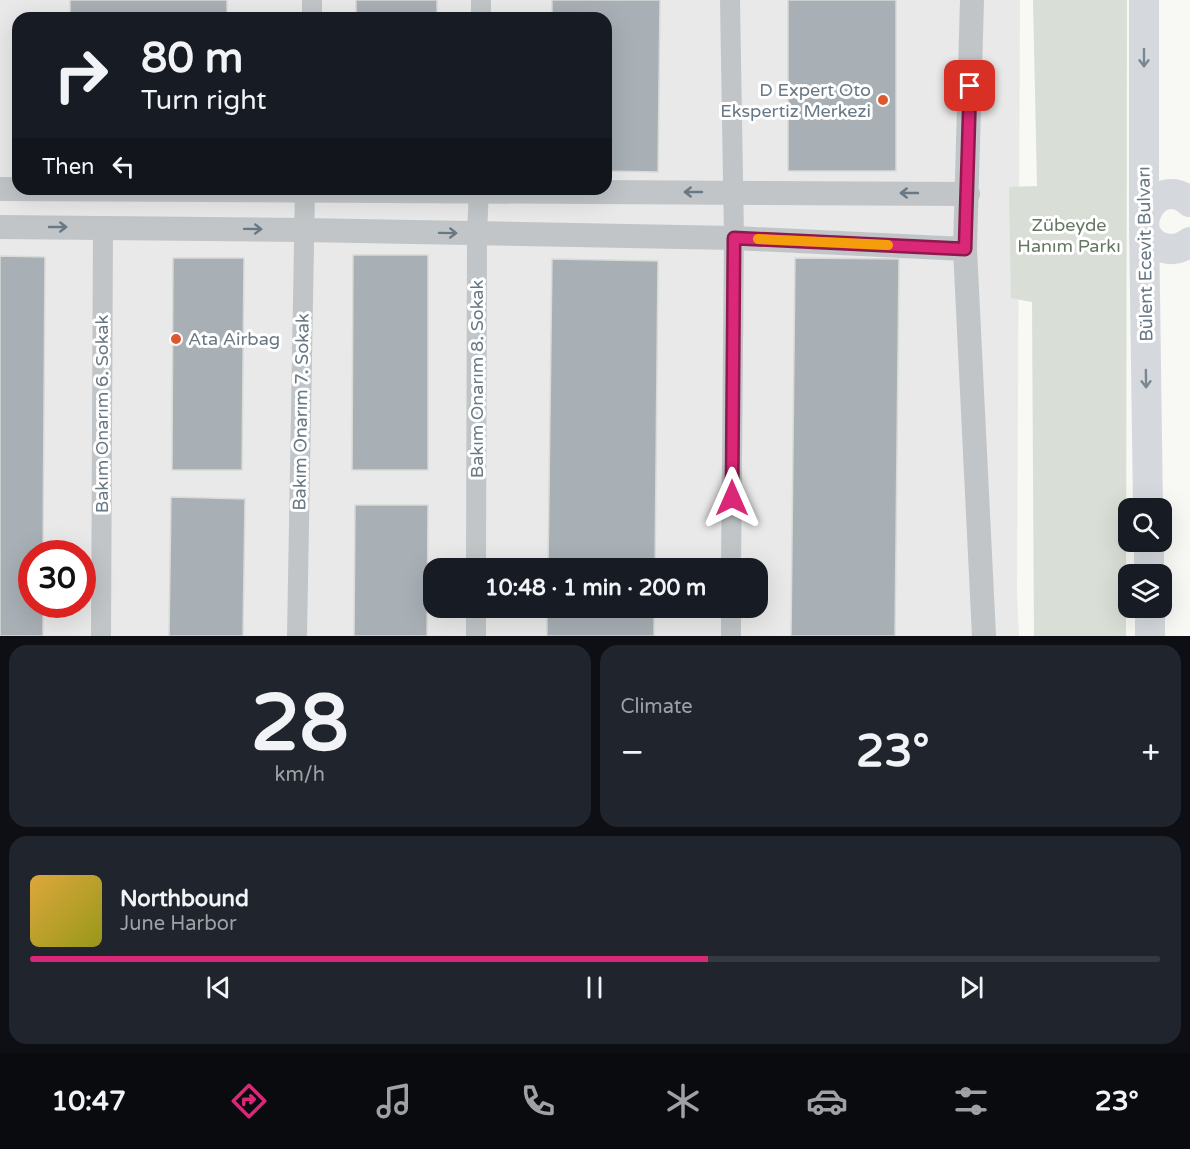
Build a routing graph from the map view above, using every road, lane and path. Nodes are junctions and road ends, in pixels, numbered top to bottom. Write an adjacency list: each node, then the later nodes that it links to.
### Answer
1 (730, 0): 5 (street)
2 (972, 0): 6 (street)
3 (1144, 0): 10 (main road, Bülent Ecevit Bulvarı, one-way to 10)
4 (612, 192): 5 (street, one-way to 4)
5 (734, 193): 6 (street, one-way to 5); 15 (street)
6 (968, 194): 17 (street)
7 (305, 195): 13 (street, Bakım Onarım 7. Sokak)
8 (479, 195): 14 (street, Bakım Onarım 8. Sokak)
9 (1190, 202): 10 (main road)
10 (1144, 223): 16 (main road); 18 (main road, Bülent Ecevit Bulvarı, one-way to 18)
11 (0, 227): 12 (street, one-way to 12)
12 (103, 228): 13 (street, one-way to 13); 24 (street, Bakım Onarım 6. Sokak)
13 (303, 230): 14 (street, one-way to 14); 25 (street, Bakım Onarım 7. Sokak)
14 (477, 234): 15 (street); 19 (street, Bakım Onarım 8. Sokak)
15 (734, 238): 17 (street); 20 (street)
16 (1190, 242)
17 (965, 249): 28 (street)
18 (1148, 498)
19 (476, 558)
20 (731, 558)
21 (476, 618): 26 (street)
22 (731, 618): 27 (street)
23 (1150, 618): 29 (main road)
24 (101, 636)
25 (297, 636)
26 (476, 636)
27 (731, 636)
28 (984, 636)
29 (1150, 636)

